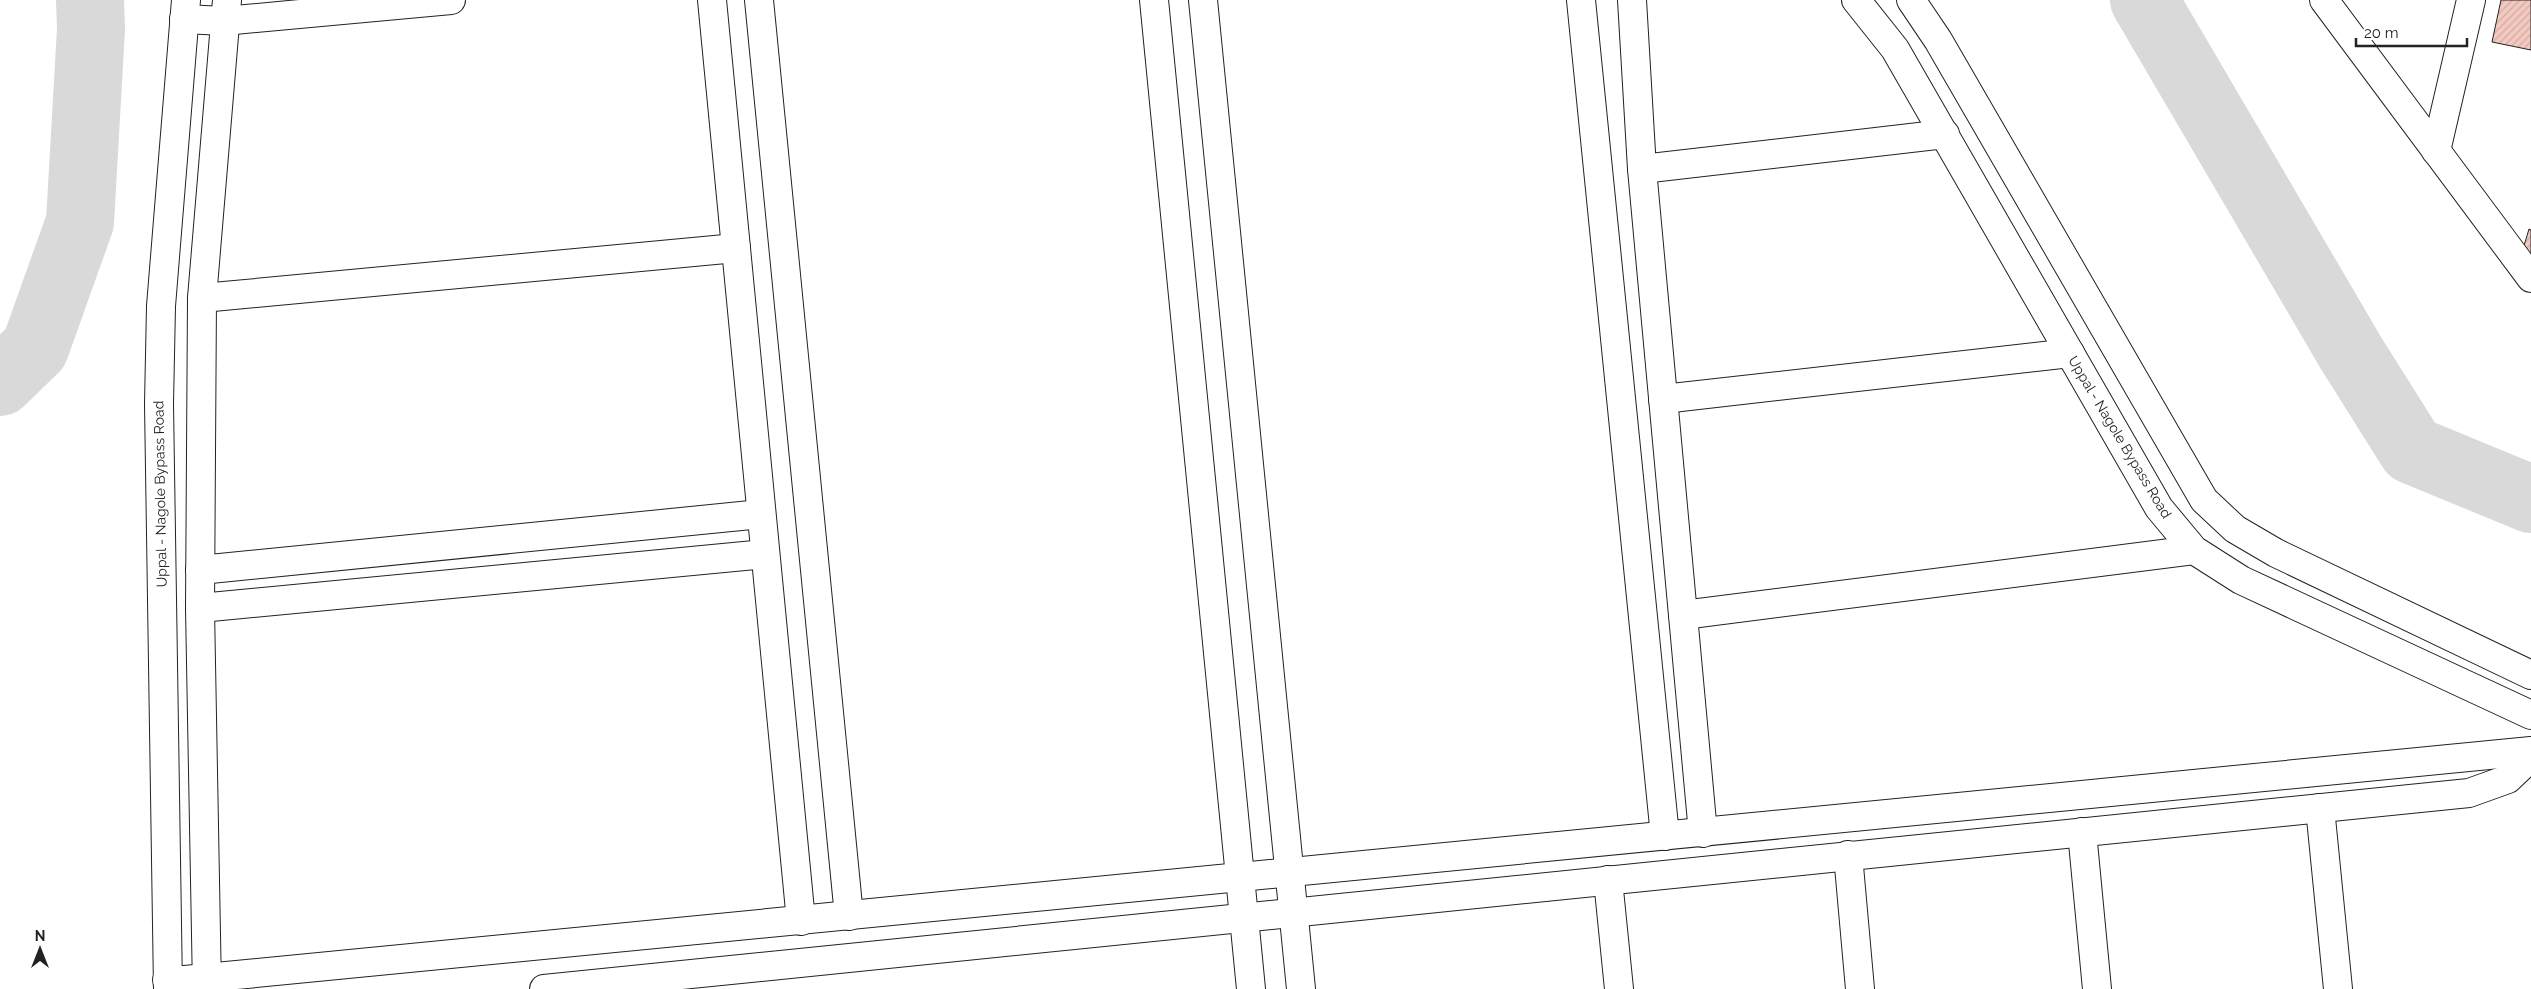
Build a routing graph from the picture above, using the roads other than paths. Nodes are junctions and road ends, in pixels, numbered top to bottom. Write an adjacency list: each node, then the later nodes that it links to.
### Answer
1 (451, 0): 13 (street)
2 (712, 0): 17 (street)
3 (759, 0): 41 (street)
4 (1154, 0): 38 (street)
5 (1202, 0): 37 (street)
6 (1581, 0): 35 (street)
7 (1632, 0): 16 (street)
8 (1856, 0): 14 (street, Uppal - Nagole Bypass Road)
9 (1911, 0): 28 (street)
10 (2324, 0): 15 (street)
11 (2471, 0): 15 (street)
12 (185, 9): 13 (street); 45 (street, Uppal - Nagole Bypass Road)
13 (225, 11): 19 (street)
14 (1945, 134): 16 (street); 20 (street, Uppal - Nagole Bypass Road)
15 (2436, 151): 18 (street)
16 (1642, 169): 21 (street)
17 (736, 248): 19 (street); 22 (street)
18 (2531, 278)
19 (202, 298): 25 (street)
20 (2070, 353): 21 (street); 23 (street, Uppal - Nagole Bypass Road)
21 (1663, 399): 27 (street)
22 (762, 514): 24 (street); 25 (street)
23 (2194, 550): 27 (street); 29 (street, Uppal - Nagole Bypass Road)
24 (765, 554): 26 (street); 43 (street)
25 (200, 570): 26 (street)
26 (200, 608): 44 (street)
27 (1683, 615): 33 (street)
28 (2531, 675)
29 (2531, 716)
30 (2531, 750): 33 (street)
31 (2531, 757): 32 (street)
32 (2320, 808): 34 (street); 52 (street)
33 (1703, 832): 35 (street)
34 (2082, 832): 36 (street); 51 (street)
35 (1665, 836): 37 (street)
36 (1848, 855): 39 (street); 50 (street)
37 (1289, 873): 38 (street); 40 (street)
38 (1241, 877): 41 (street); 42 (street)
39 (1608, 880): 40 (street); 49 (street)
40 (1294, 912): 42 (street); 48 (street)
41 (849, 916): 43 (street)
42 (1244, 917): 46 (street); 47 (street)
43 (801, 921): 44 (street)
44 (207, 983): 45 (street)
45 (168, 984)
46 (544, 989)
47 (1251, 989)
48 (1301, 989)
49 (1618, 989)
50 (1860, 989)
51 (2097, 989)
52 (2338, 989)

